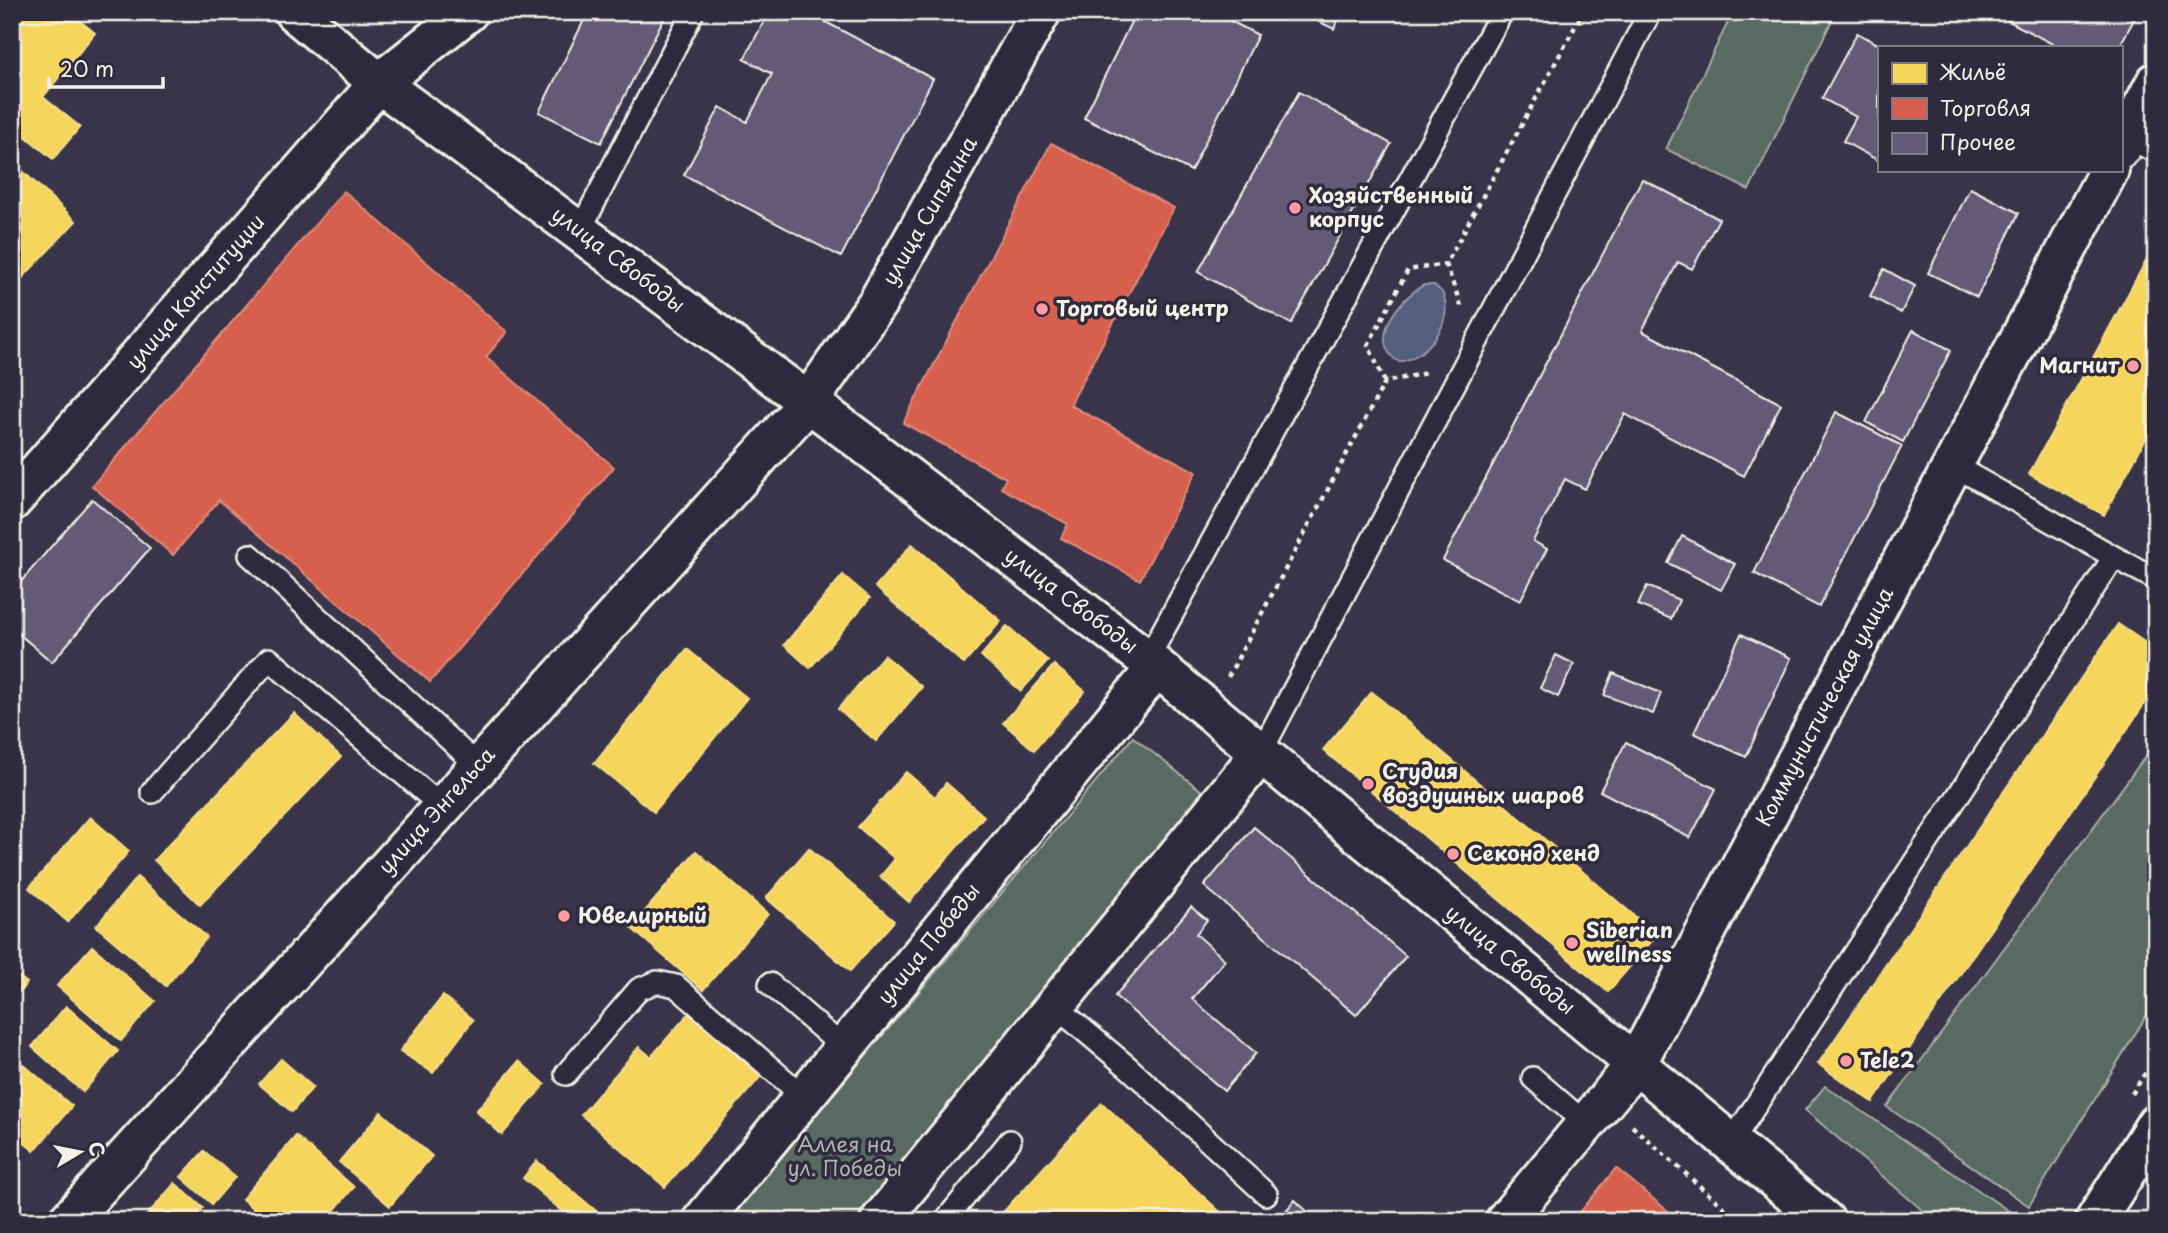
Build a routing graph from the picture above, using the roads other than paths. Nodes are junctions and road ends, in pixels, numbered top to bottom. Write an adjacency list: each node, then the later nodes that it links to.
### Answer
1 (294, 12): 8 (street, улица Свободы)
2 (468, 12): 8 (street, улица Конституции)
3 (693, 12): 11 (lane)
4 (1041, 12): 12 (street, улица Сипягина)
5 (1502, 12): 18 (lane)
6 (1650, 12): 19 (lane)
7 (2156, 82): 9 (street)
8 (379, 83): 11 (street, улица Свободы); 14 (street, улица Конституции)
9 (2134, 146)
10 (2108, 172): 13 (street, Коммунистическая улица)
11 (579, 232): 12 (street, улица Свободы)
12 (807, 404): 18 (street, улица Свободы); 20 (street, улица Энгельса)
13 (1953, 465): 16 (lane); 26 (street, Коммунистическая улица)
14 (12, 501)
15 (250, 555): 20 (lane)
16 (2114, 557): 17 (lane); 33 (lane)
17 (2156, 579)
18 (1152, 663): 19 (street, улица Свободы); 25 (street, улица Победы)
19 (1260, 754): 24 (street); 26 (street, улица Свободы)
20 (478, 766): 22 (street, улица Энгельса)
21 (152, 792): 22 (lane)
22 (441, 807): 35 (street, улица Энгельса)
23 (770, 984): 25 (lane)
24 (1055, 1006): 34 (lane); 37 (street)
25 (844, 1048): 29 (street, улица Победы)
26 (1636, 1064): 30 (street, Коммунистическая улица); 33 (street, улица Свободы)
27 (566, 1074): 29 (lane)
28 (1533, 1077): 30 (lane)
29 (804, 1097): 36 (street, улица Победы)
30 (1586, 1124): 39 (street, Коммунистическая улица)
31 (2156, 1124): 41 (street)
32 (1010, 1141): 38 (lane)
33 (1731, 1143): 40 (street, улица Свободы)
34 (1266, 1194)
35 (68, 1221)
36 (702, 1221)
37 (880, 1221)
38 (945, 1221)
39 (1506, 1221)
40 (1825, 1221)
41 (2095, 1221)

